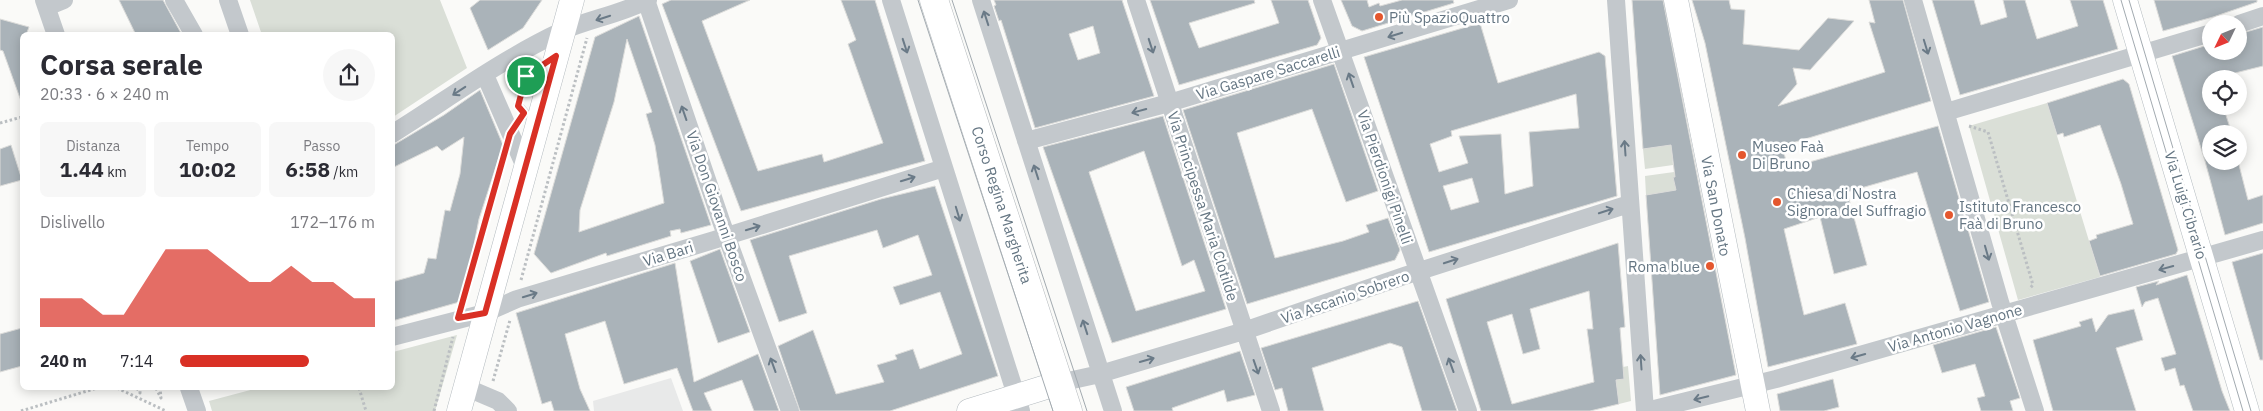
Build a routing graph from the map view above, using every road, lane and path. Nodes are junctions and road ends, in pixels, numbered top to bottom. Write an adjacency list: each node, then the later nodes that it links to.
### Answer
1 (64, 0): 17 (street)
2 (174, 0): 22 (street)
3 (228, 0): 23 (street)
4 (572, 0): 24 (street)
5 (647, 0): 20 (street, one-way to 20); 42 (street, Via Don Giovanni Bosco, one-way to 5)
6 (890, 0): 38 (street, one-way to 38)
7 (934, 0): 54 (main road, Corso Regina Margherita)
8 (981, 0): 36 (street, one-way to 8)
9 (1136, 0): 29 (street, Via Principessa Maria Clotilde, one-way to 29)
10 (1322, 0): 26 (street, Via Pierdionigi Pinelli)
11 (1509, 0): 16 (street, Via Gaspare Saccarelli)
12 (1616, 0): 39 (street, one-way to 12)
13 (1676, 0): 55 (street, Via San Donato)
14 (1912, 0): 30 (street, one-way to 30)
15 (2125, 0): 27 (street, Via Luigi Cibrario)
16 (1489, 3): 26 (street, Via Gaspare Saccarelli, one-way to 26)
17 (46, 4): 21 (street)
18 (2263, 16): 19 (street)
19 (2248, 21)
20 (591, 22): 24 (street); 47 (path)
21 (55, 32)
22 (192, 32)
23 (239, 32)
24 (562, 32): 28 (street); 37 (street)
25 (2202, 36): 27 (street)
26 (1340, 51): 29 (street, Via Gaspare Saccarelli); 45 (street, Via Pierdionigi Pinelli, one-way to 26)
27 (2141, 55): 30 (street); 44 (street, Via Luigi Cibrario)
28 (485, 75): 34 (street, one-way to 34); 35 (street)
29 (1169, 103): 36 (street, Via Gaspare Saccarelli, one-way to 36); 51 (street, Via Principessa Maria Clotilde)
30 (1946, 112): 49 (street, one-way to 49)
31 (20, 118): 32 (path)
32 (0, 124)
33 (1968, 126): 40 (path)
34 (395, 132)
35 (510, 134): 37 (street); 50 (path)
36 (1026, 140): 53 (street, one-way to 36)
37 (525, 167): 48 (street)
38 (944, 168): 42 (street, Via Bari, one-way to 38); 64 (street, one-way to 64)
39 (1629, 204): 45 (street, Via Ascanio Sobrero, one-way to 39); 78 (street, one-way to 39)
40 (2011, 208): 41 (path); 46 (path)
41 (1994, 212)
42 (726, 236): 47 (street, Via Bari, one-way to 42); 72 (street, Via Don Giovanni Bosco, one-way to 42)
43 (2263, 240): 44 (street, Via Antonio Vagnone)
44 (2201, 257): 49 (street, Via Antonio Vagnone, one-way to 49); 81 (street, Via Luigi Cibrario)
45 (1418, 272): 51 (street, Via Ascanio Sobrero); 77 (street, Via Pierdionigi Pinelli, one-way to 45)
46 (2023, 295)
47 (516, 300): 48 (street, Via Bari); 63 (path)
48 (485, 313): 50 (street, Via Bari); 56 (street)
49 (2004, 313): 55 (street, Via Antonio Vagnone, one-way to 55); 80 (street)
50 (458, 318): 52 (street, Via Bari); 69 (path)
51 (1244, 331): 53 (street, Via Ascanio Sobrero, one-way to 51); 76 (street, Via Principessa Maria Clotilde, one-way to 76)
52 (395, 336)
53 (1100, 374): 54 (street, Via Ascanio Sobrero); 75 (street)
54 (1059, 383): 64 (street); 74 (main road, Corso Regina Margherita)
55 (1753, 385): 78 (street, Via Antonio Vagnone, one-way to 78); 79 (street, Via San Donato)
56 (465, 387): 63 (street); 70 (street)
57 (91, 390): 65 (path)
58 (121, 390): 66 (path)
59 (157, 390): 60 (path)
60 (160, 390)
61 (192, 390): 67 (street)
62 (360, 390): 68 (path)
63 (488, 397): 71 (street)
64 (1018, 404): 73 (street)
65 (21, 411)
66 (166, 411)
67 (197, 411)
68 (366, 411)
69 (434, 411)
70 (459, 411)
71 (508, 411)
72 (790, 411)
73 (969, 411)
74 (1068, 411)
75 (1113, 411)
76 (1271, 411)
77 (1468, 411)
78 (1645, 411)
79 (1758, 411)
80 (2035, 411)
81 (2247, 411)

